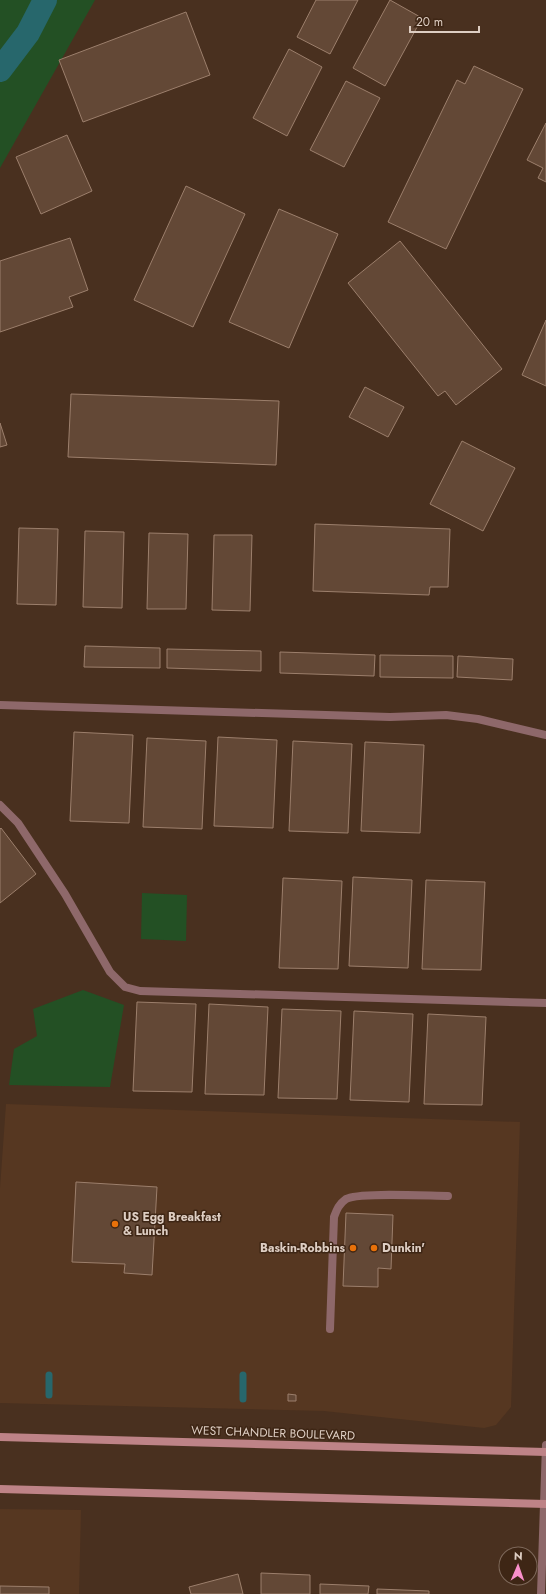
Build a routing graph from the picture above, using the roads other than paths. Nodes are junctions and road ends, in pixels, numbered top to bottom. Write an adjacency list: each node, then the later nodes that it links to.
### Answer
1 (0, 705): 2 (street)
2 (546, 735)
3 (0, 805): 4 (street)
4 (546, 1003)
5 (448, 1196): 6 (street)
6 (330, 1328)
7 (0, 1437): 9 (main road, WEST CHANDLER BOULEVARD)
8 (546, 1445): 9 (street)
9 (546, 1452): 11 (street)
10 (0, 1489): 11 (main road)
11 (545, 1504): 12 (street)
12 (541, 1594)

